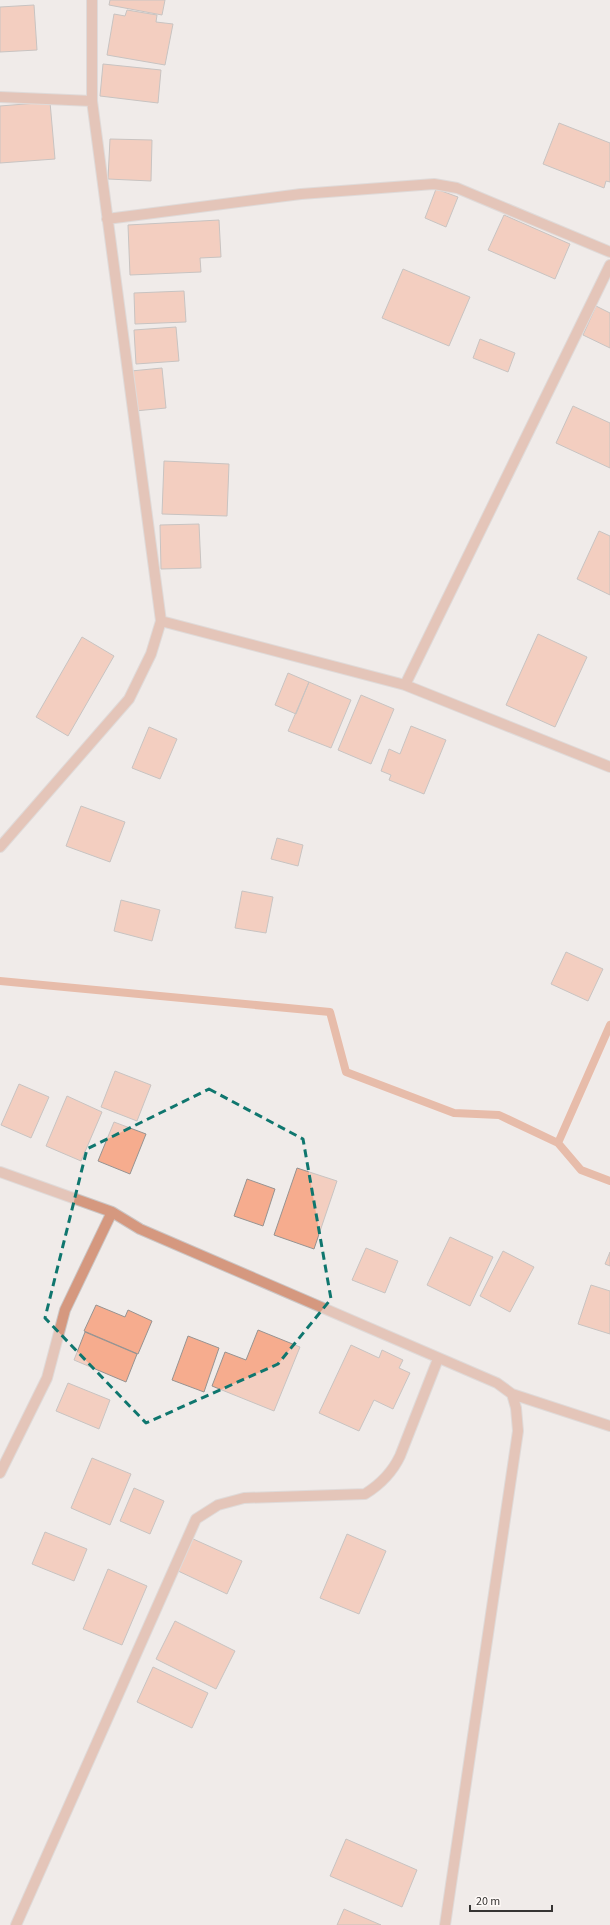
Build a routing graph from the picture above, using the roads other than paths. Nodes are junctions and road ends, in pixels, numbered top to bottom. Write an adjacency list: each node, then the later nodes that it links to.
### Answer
1 (92, 0): 3 (street)
2 (0, 97): 3 (street)
3 (92, 101): 4 (street)
4 (107, 219): 5 (street); 7 (street)
5 (610, 252)
6 (610, 265): 8 (street)
7 (162, 621): 8 (street); 10 (street)
8 (405, 685): 9 (street)
9 (610, 767)
10 (0, 847)
11 (0, 1172): 12 (street)
12 (112, 1212): 13 (street); 16 (street)
13 (438, 1359): 14 (street); 17 (street)
14 (512, 1394): 15 (street); 18 (street)
15 (610, 1426)
16 (0, 1473)
17 (16, 1925)
18 (445, 1925)

